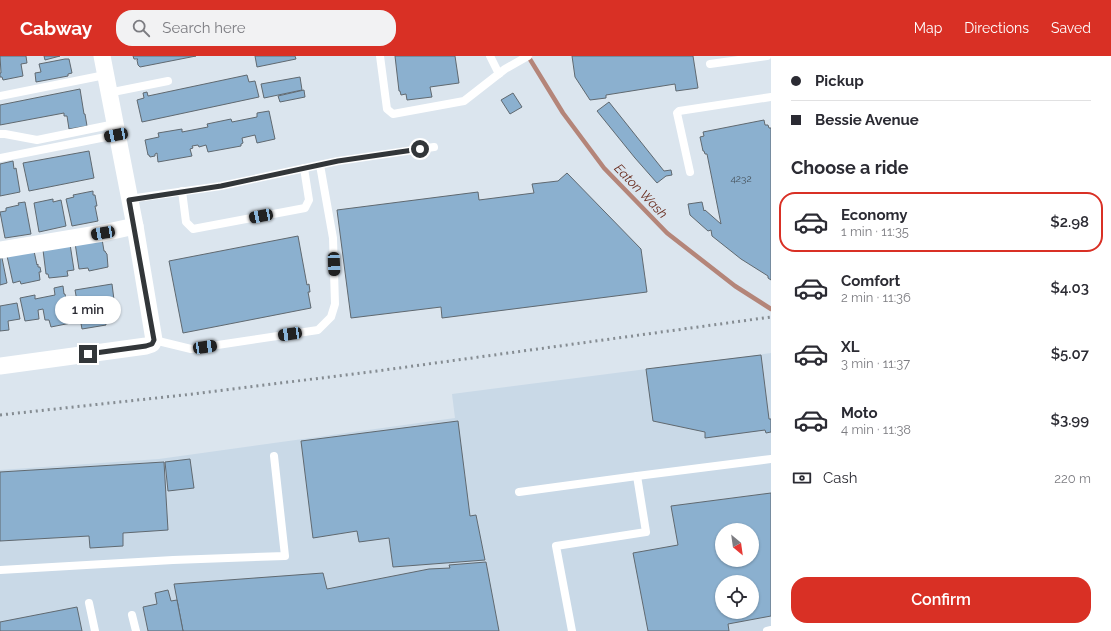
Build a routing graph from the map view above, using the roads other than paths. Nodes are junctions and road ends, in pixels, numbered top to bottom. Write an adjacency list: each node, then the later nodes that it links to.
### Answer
1 (102, 56): 8 (street)
2 (380, 56): 7 (lane)
3 (490, 56): 7 (lane)
4 (528, 56): 7 (lane)
5 (767, 56): 6 (lane)
6 (710, 64)
7 (502, 72)
8 (105, 75): 10 (street); 11 (lane)
9 (168, 81): 10 (lane)
10 (108, 93): 13 (street)
11 (0, 96)
12 (771, 97): 19 (lane)
13 (116, 130): 14 (lane); 16 (lane); 21 (street)
14 (0, 134)
15 (434, 147): 17 (lane)
16 (0, 158)
17 (320, 165): 18 (lane); 24 (lane)
18 (304, 168): 20 (lane); 20 (lane)
19 (690, 172)
20 (182, 191): 21 (lane)
21 (129, 200): 22 (street)
22 (135, 226): 23 (street); 24 (street)
23 (0, 250)
24 (154, 340): 25 (street)
25 (0, 366)
26 (274, 456): 30 (lane)
27 (771, 460): 28 (lane)
28 (637, 476): 29 (lane); 36 (lane)
29 (519, 492)
30 (0, 570)
31 (89, 603): 34 (lane)
32 (132, 615): 35 (lane)
33 (771, 630): 37 (lane)
34 (95, 631)
35 (136, 631)
36 (572, 631)
37 (767, 631)

